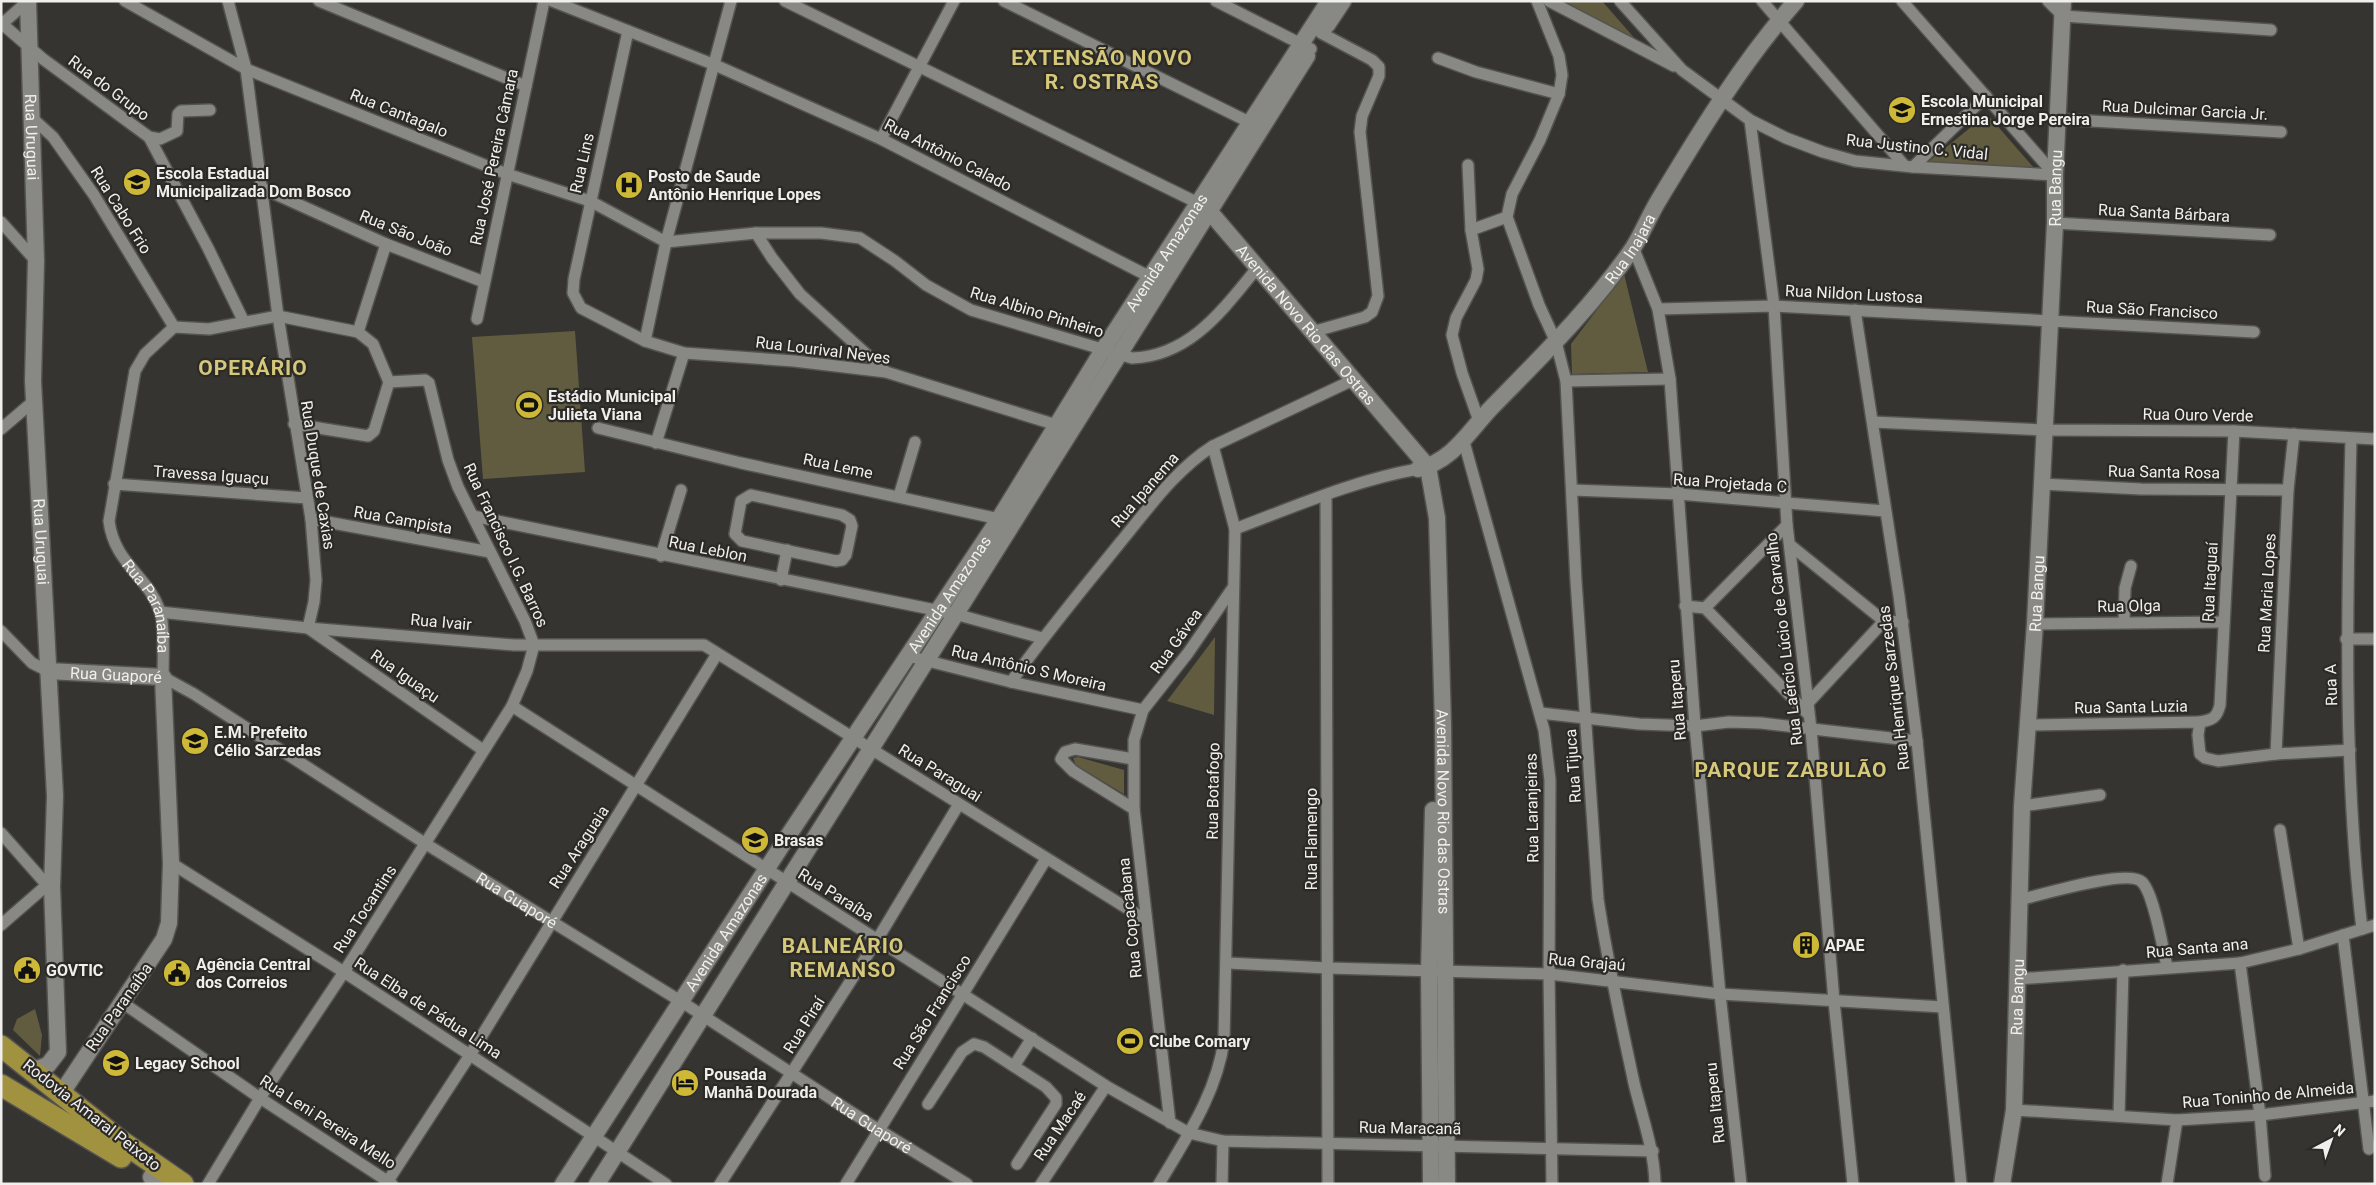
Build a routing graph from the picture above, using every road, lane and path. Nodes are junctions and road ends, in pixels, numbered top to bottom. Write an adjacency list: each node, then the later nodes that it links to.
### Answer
1 (28, 1): 23 (street); 27 (street, Rua Uruguai)
2 (124, 1): 32 (street, Rua Cantagalo)
3 (228, 1): 32 (street, Rua Duque de Caxias)
4 (319, 1): 34 (street)
5 (544, 1): 34 (street, Rua José Pereira Câmara)
6 (552, 1): 25 (street, Rua Antônio Calado)
7 (731, 1): 30 (street)
8 (785, 1): 31 (street)
9 (954, 1): 31 (street)
10 (1004, 1): 42 (street)
11 (1216, 1): 28 (street)
12 (1330, 1): 28 (street, Avenida Amazonas)
13 (1343, 1): 26 (street, Avenida Amazonas)
14 (1537, 1): 35 (street)
15 (1549, 1): 33 (street)
16 (1620, 1): 33 (street, Rua Justino C. Vidal)
17 (1762, 1): 22 (street)
18 (1796, 1): 22 (street, Rua Inajara)
19 (1902, 1): 36 (street)
20 (2048, 1): 21 (street)
21 (2063, 9): 24 (street); 40 (street, Rua Bangu)
22 (1779, 20): 37 (street, Rua Inajara); 47 (street)
23 (2, 24): 27 (street, Rua do Grupo)
24 (2271, 30)
25 (628, 31): 30 (street, Rua Antônio Calado); 51 (street, Rua Lins)
26 (1321, 33): 28 (street, Avenida Amazonas); 76 (street)
27 (30, 46): 39 (street, Rua Uruguai); 44 (street, Rua do Grupo)
28 (1306, 46): 42 (street, Avenida Amazonas); 52 (street, Avenida Amazonas)
29 (1438, 58): 35 (street)
30 (715, 65): 45 (street, Rua Antônio Calado); 59 (street)
31 (920, 67): 45 (street); 52 (street)
32 (246, 69): 48 (street, Rua Cantagalo); 50 (street, Rua Duque de Caxias)
33 (1682, 70): 37 (street, Rua Justino C. Vidal)
34 (526, 86): 48 (street, Rua José Pereira Câmara)
35 (1559, 94): 53 (street)
36 (1986, 96): 47 (street); 49 (street)
37 (1722, 99): 41 (street, Rua Justino C. Vidal); 61 (street, Rua Inajara)
38 (210, 110): 44 (street)
39 (31, 117): 62 (street, Rua Uruguai); 74 (street, Rua Cabo Frio)
40 (2057, 119): 43 (street, Rua Dulcimar Garcia Jr.); 49 (street, Rua Bangu)
41 (1750, 120): 47 (street, Rua Justino C. Vidal); 67 (street, Rua Laércio Lúcio de Carvalho)
42 (1251, 123): 52 (street, Avenida Amazonas)
43 (2281, 132)
44 (149, 137): 72 (street, Rua do Grupo)
45 (881, 139): 64 (street, Rua Antônio Calado)
46 (1468, 165): 56 (street)
47 (1908, 166): 49 (street, Rua Justino C. Vidal)
48 (507, 174): 51 (street, Rua Cantagalo); 65 (street, Rua José Pereira Câmara)
49 (2055, 175): 55 (street, Rua Bangu)
50 (262, 188): 60 (street, Rua São João); 70 (street, Rua Duque de Caxias)
51 (590, 201): 59 (street, Rua Cantagalo); 66 (street, Rua Lins)
52 (1204, 208): 63 (street, Avenida Novo Rio das Ostras); 64 (street, Avenida Amazonas)
53 (1507, 217): 56 (street); 79 (street, Rua Tijuca)
54 (1, 222): 62 (street)
55 (2055, 223): 58 (street, Rua Santa Bárbara); 73 (street, Rua Bangu)
56 (1471, 230): 88 (street)
57 (756, 233): 59 (street, Rua Albino Pinheiro); 80 (street, Rua Albino Pinheiro); 82 (street)
58 (2270, 235)
59 (666, 242): 78 (street)
60 (386, 244): 65 (street, Rua São João); 75 (street)
61 (1633, 247): 68 (street, Rua Itaperu); 79 (street, Rua Inajara)
62 (36, 261): 87 (street, Rua Uruguai)
63 (1258, 267): 76 (street, Avenida Novo Rio das Ostras); 80 (street, Rua Albino Pinheiro)
64 (1156, 280): 80 (street, Avenida Amazonas)
65 (484, 282): 71 (street, Rua José Pereira Câmara)
66 (576, 301): 78 (street, Rua Lourival Neves)
67 (1774, 306): 68 (street, Rua Nildon Lustosa); 69 (street, Rua Nildon Lustosa); 114 (street, Rua Laércio Lúcio de Carvalho)
68 (1658, 309): 84 (street, Rua Itaperu)
69 (1855, 310): 73 (street, Rua Nildon Lustosa); 89 (street, Rua Henrique Sarzedas)
70 (278, 316): 72 (street); 75 (street); 90 (street, Rua Duque de Caxias)
71 (478, 319)
72 (244, 322): 74 (street)
73 (2049, 322): 77 (street, Rua São Francisco); 94 (street, Rua Bangu)
74 (174, 327): 104 (street, Rua Paranaíba)
75 (358, 332): 86 (street)
76 (1312, 332): 83 (street, Avenida Novo Rio das Ostras)
77 (2254, 332)
78 (644, 341): 81 (street, Rua Lourival Neves)
79 (1556, 342): 85 (street, Rua Tijuca); 88 (street, Rua Inajara)
80 (1111, 352): 92 (street, Avenida Amazonas)
81 (684, 353): 82 (street, Rua Lourival Neves); 101 (street)
82 (886, 372): 92 (street, Rua Lourival Neves)
83 (1353, 380): 102 (street, Rua Ipanema); 103 (street, Avenida Novo Rio das Ostras)
84 (1670, 380): 85 (street); 110 (street, Rua Itaperu)
85 (1566, 381): 107 (street, Rua Tijuca)
86 (389, 382): 90 (street); 116 (street, Rua Francisco I.G. Barros)
87 (35, 400): 93 (street); 147 (street, Rua Uruguai)
88 (1479, 421): 100 (street, Rua Inajara)
89 (1872, 422): 94 (street, Rua Ouro Verde); 115 (street, Rua Henrique Sarzedas)
90 (294, 424): 113 (street, Rua Duque de Caxias)
91 (598, 428): 101 (street, Rua Leme)
92 (1064, 428): 118 (street, Avenida Amazonas)
93 (1, 429)
94 (2044, 430): 95 (street, Rua Ouro Verde); 105 (street, Rua Bangu)
95 (2234, 431): 96 (street, Rua Ouro Verde); 108 (street, Rua Itaguaí)
96 (2294, 434): 97 (street, Rua Ouro Verde); 109 (street, Rua Maria Lopes)
97 (2351, 439): 98 (street, Rua Ouro Verde); 141 (street, Rua A)
98 (2375, 440)
99 (915, 442): 112 (street)
100 (1464, 442): 103 (street, Rua Inajara); 153 (street, Rua Laranjeiras)
101 (656, 443): 112 (street, Rua Leme)
102 (1213, 446): 120 (street, Rua Botafogo); 140 (street, Rua Ipanema)
103 (1423, 468): 111 (street); 193 (street, Avenida Novo Rio das Ostras)
104 (114, 484): 113 (street, Travessa Iguaçu); 131 (street, Rua Paranaíba)
105 (2041, 484): 108 (street, Rua Santa Rosa); 137 (street, Rua Bangu)
106 (681, 490): 124 (street)
107 (1572, 490): 110 (street, Rua Projetada C); 154 (street, Rua Tijuca)
108 (2231, 490): 109 (street, Rua Santa Rosa); 136 (street, Rua Itaguaí)
109 (2288, 490): 164 (street, Rua Maria Lopes)
110 (1678, 494): 114 (street, Rua Projetada C); 128 (street, Rua Itaperu)
111 (1326, 495): 120 (street); 191 (street, Rua Flamengo)
112 (898, 496): 118 (street, Rua Leme)
113 (307, 498): 117 (street, Rua Duque de Caxias)
114 (1786, 504): 115 (street, Rua Projetada C); 119 (street, Rua Laércio Lúcio de Carvalho)
115 (1885, 511): 134 (street, Rua Henrique Sarzedas)
116 (473, 516): 123 (street, Rua Francisco I.G. Barros); 124 (street, Rua Leblon)
117 (311, 519): 123 (street, Rua Campista); 138 (street, Rua Duque de Caxias)
118 (1006, 521): 130 (street, Avenida Amazonas); 132 (street, Avenida Amazonas)
119 (1787, 525): 121 (street, Rua Laércio Lúcio de Carvalho); 129 (street)
120 (1235, 529): 127 (street, Rua Botafogo)
121 (1790, 545): 133 (street); 151 (street, Rua Laércio Lúcio de Carvalho)
122 (787, 550): 122 (street); 126 (street)
123 (490, 552): 143 (street, Rua Francisco I.G. Barros)
124 (662, 556): 126 (street, Rua Leblon)
125 (2131, 566): 135 (street)
126 (781, 580): 130 (street, Rua Leblon)
127 (1232, 588): 152 (street, Rua Gávea); 188 (street, Rua Botafogo)
128 (1685, 606): 129 (street); 157 (street, Rua Itaperu)
129 (1705, 608): 151 (street)
130 (937, 611): 132 (street, Rua Leblon); 145 (street, Avenida Amazonas)
131 (160, 612): 138 (street, Rua Ivair); 148 (street, Rua Paranaíba)
132 (955, 614): 140 (street); 146 (street, Avenida Amazonas)
133 (1884, 621): 134 (street); 151 (street)
134 (1903, 622): 160 (street, Rua Henrique Sarzedas)
135 (2124, 622): 136 (street, Rua Olga); 137 (street, Rua Olga)
136 (2224, 622): 155 (street, Rua Itaguaí)
137 (2035, 624): 156 (street, Rua Bangu)
138 (308, 628): 143 (street, Rua Ivair); 162 (street, Rua Iguaçu)
139 (1, 631): 147 (street)
140 (1042, 638): 149 (street, Rua Ipanema)
141 (2346, 639): 142 (street); 163 (street, Rua A)
142 (2375, 639)
143 (534, 644): 144 (street, Rua Ivair); 150 (street, Rua Tocantins)
144 (717, 654): 159 (street, Rua Paraguai); 166 (street, Rua Araguaia)
145 (908, 656): 146 (street, Rua Antônio S Moreira); 159 (street, Avenida Amazonas)
146 (924, 661): 149 (street, Rua Antônio S Moreira); 161 (street, Avenida Amazonas)
147 (48, 671): 148 (street, Rua Guaporé); 178 (street, Rua Uruguai)
148 (163, 677): 173 (street, Rua Guaporé); 175 (street, Rua Paranaíba)
149 (1011, 682): 152 (street, Rua Antônio S Moreira)
150 (512, 706): 162 (street, Rua Tocantins); 166 (street, Rua Paraíba)
151 (1808, 708): 158 (street, Rua Laércio Lúcio de Carvalho)
152 (1144, 710): 165 (street, Rua Copacabana)
153 (1540, 713): 154 (street); 195 (street, Rua Laranjeiras)
154 (1586, 719): 157 (street); 197 (street, Rua Tijuca)
155 (2200, 722): 156 (street, Rua Santa Luzia); 164 (street, Rua Santa Luzia)
156 (2028, 725): 169 (street, Rua Bangu)
157 (1695, 726): 158 (street); 199 (street, Rua Itaperu)
158 (1811, 729): 160 (street); 200 (street, Rua Laércio Lúcio de Carvalho)
159 (854, 738): 161 (street, Rua Paraguai); 176 (street, Avenida Amazonas)
160 (1918, 742): 203 (street, Rua Henrique Sarzedas)
161 (870, 748): 168 (street, Rua Paraguai); 177 (street, Avenida Amazonas)
162 (483, 750): 173 (street, Rua Tocantins)
163 (2350, 750): 164 (street, Rua Santa Luzia); 184 (street, Rua A)
164 (2276, 754)
165 (1133, 759): 170 (street, Rua Copacabana); 170 (street)
166 (638, 786): 176 (street, Rua Paraíba); 181 (street, Rua Araguaia)
167 (2100, 795): 169 (street)
168 (959, 804): 174 (street, Rua Paraguai); 186 (street, Rua Piraí)
169 (2022, 806): 179 (street, Rua Bangu)
170 (1134, 809): 180 (street, Rua Copacabana)
171 (2280, 830): 187 (street)
172 (1, 833): 178 (street)
173 (426, 844): 181 (street, Rua Guaporé); 194 (street, Rua Tocantins)
174 (1046, 859): 180 (street, Rua Paraguai); 198 (street, Rua São Francisco)
175 (171, 863): 194 (street, Rua Elba de Pádua Lima); 202 (street, Rua Paranaíba)
176 (767, 871): 177 (street, Rua Paraíba); 201 (street, Avenida Amazonas)
177 (785, 882): 186 (street, Rua Paraíba); 204 (street, Avenida Amazonas)
178 (49, 886): 182 (street); 207 (street, Rua Uruguai)
179 (2019, 900): 190 (street); 196 (street, Rua Bangu)
180 (1146, 920): 225 (street, Rua Copacabana)
181 (551, 922): 201 (street, Rua Guaporé); 208 (street, Rua Araguaia)
182 (1, 925)
183 (2375, 925): 184 (street, Rua Santa ana)
184 (2362, 930): 185 (street, Rua Santa ana)
185 (2343, 935): 187 (street, Rua Santa ana); 219 (street)
186 (877, 940): 198 (street, Rua Paraíba); 212 (street, Rua Piraí)
187 (2299, 949): 189 (street, Rua Santa ana)
188 (1228, 963): 191 (street, Rua Grajaú); 227 (street, Rua Botafogo)
189 (2240, 963): 190 (street, Rua Santa ana); 222 (street)
190 (2167, 967): 192 (street, Rua Santa ana)
191 (1328, 968): 193 (street, Rua Grajaú); 230 (street, Rua Flamengo)
192 (2123, 970): 196 (street, Rua Santa ana); 223 (street)
193 (1437, 971): 195 (street, Rua Grajaú); 231 (street, Avenida Novo Rio das Ostras)
194 (344, 972): 208 (street, Rua Elba de Pádua Lima); 217 (street, Rua Tocantins)
195 (1549, 974): 197 (street, Rua Grajaú); 232 (street, Rua Laranjeiras)
196 (2017, 979): 221 (street, Rua Bangu)
197 (1614, 980): 199 (street, Rua Grajaú); 234 (street, Rua Tijuca)
198 (963, 992): 205 (street, Rua Paraíba); 226 (street, Rua São Francisco)
199 (1720, 994): 200 (street, Rua Grajaú); 256 (street, Rua Itaperu)
200 (1834, 1001): 203 (street, Rua Grajaú); 257 (street, Rua Laércio Lúcio de Carvalho)
201 (682, 1002): 204 (street, Rua Guaporé); 228 (street, Avenida Amazonas)
202 (122, 1003): 209 (street, Rua Paranaíba); 217 (street, Rua Leni Pereira Mello)
203 (1943, 1007): 258 (street, Rua Henrique Sarzedas)
204 (703, 1015): 212 (street, Rua Guaporé); 235 (street, Avenida Amazonas)
205 (1032, 1038): 210 (street); 214 (street, Rua Paraíba)
206 (3, 1046): 211 (highway, Rodovia Amaral Peixoto)
207 (58, 1052): 209 (street); 211 (street)
208 (470, 1055): 228 (street, Rua Elba de Pádua Lima); 239 (street, Rua Araguaia)
209 (80, 1062): 215 (street, Rua Paranaíba)
210 (1014, 1066): 220 (street); 236 (street)
211 (34, 1070): 215 (highway, Rodovia Amaral Peixoto)
212 (792, 1073): 226 (street, Rua Guaporé); 245 (street, Rua Piraí)
213 (1, 1085): 216 (highway, Rodovia Amaral Peixoto)
214 (1106, 1086): 225 (street, Rua Paraíba); 248 (street, Rua Macaé)
215 (60, 1094): 216 (highway); 240 (highway, Rodovia Amaral Peixoto)
216 (21, 1096): 238 (highway, Rodovia Amaral Peixoto)
217 (260, 1098): 239 (street, Rua Leni Pereira Mello); 241 (street, Rua Tocantins)
218 (2375, 1101): 219 (street, Rua Toninho de Almeida)
219 (2362, 1103): 222 (street, Rua Toninho de Almeida); 233 (street)
220 (928, 1104)
221 (2014, 1110): 223 (street, Rua Toninho de Almeida); 259 (street, Rua Bangu)
222 (2260, 1115): 224 (street, Rua Toninho de Almeida); 237 (street)
223 (2120, 1116): 224 (street, Rua Toninho de Almeida)
224 (2177, 1120): 260 (street)
225 (1170, 1123): 227 (street, Rua Maracanã)
226 (879, 1130): 246 (street, Rua São Francisco); 247 (street, Rua Guaporé)
227 (1189, 1133): 229 (street, Rua Maracanã); 249 (street, Rua Botafogo)
228 (593, 1136): 235 (street, Rua Elba de Pádua Lima); 242 (street, Avenida Amazonas)
229 (1223, 1141): 230 (street, Rua Maracanã); 250 (street)
230 (1328, 1142): 231 (street, Rua Maracanã); 251 (street, Rua Flamengo)
231 (1439, 1145): 232 (street, Rua Maracanã); 252 (street, Avenida Novo Rio das Ostras); 253 (street, Avenida Novo Rio das Ostras)
232 (1552, 1148): 234 (street, Rua Maracanã); 254 (street, Rua Laranjeiras)
233 (2368, 1149)
234 (1653, 1151): 255 (street, Rua Tijuca)
235 (618, 1152): 243 (street, Avenida Amazonas); 244 (street, Rua Elba de Pádua Lima)
236 (1017, 1164)
237 (2265, 1176)
238 (156, 1181)
239 (388, 1183)
240 (183, 1184)
241 (208, 1184)
242 (563, 1184)
243 (597, 1184)
244 (666, 1184)
245 (720, 1184)
246 (846, 1184)
247 (967, 1184)
248 (1041, 1184)
249 (1160, 1184)
250 (1222, 1184)
251 (1328, 1184)
252 (1431, 1184)
253 (1447, 1184)
254 (1552, 1184)
255 (1655, 1184)
256 (1741, 1184)
257 (1853, 1184)
258 (1961, 1184)
259 (2002, 1184)
260 (2167, 1184)

